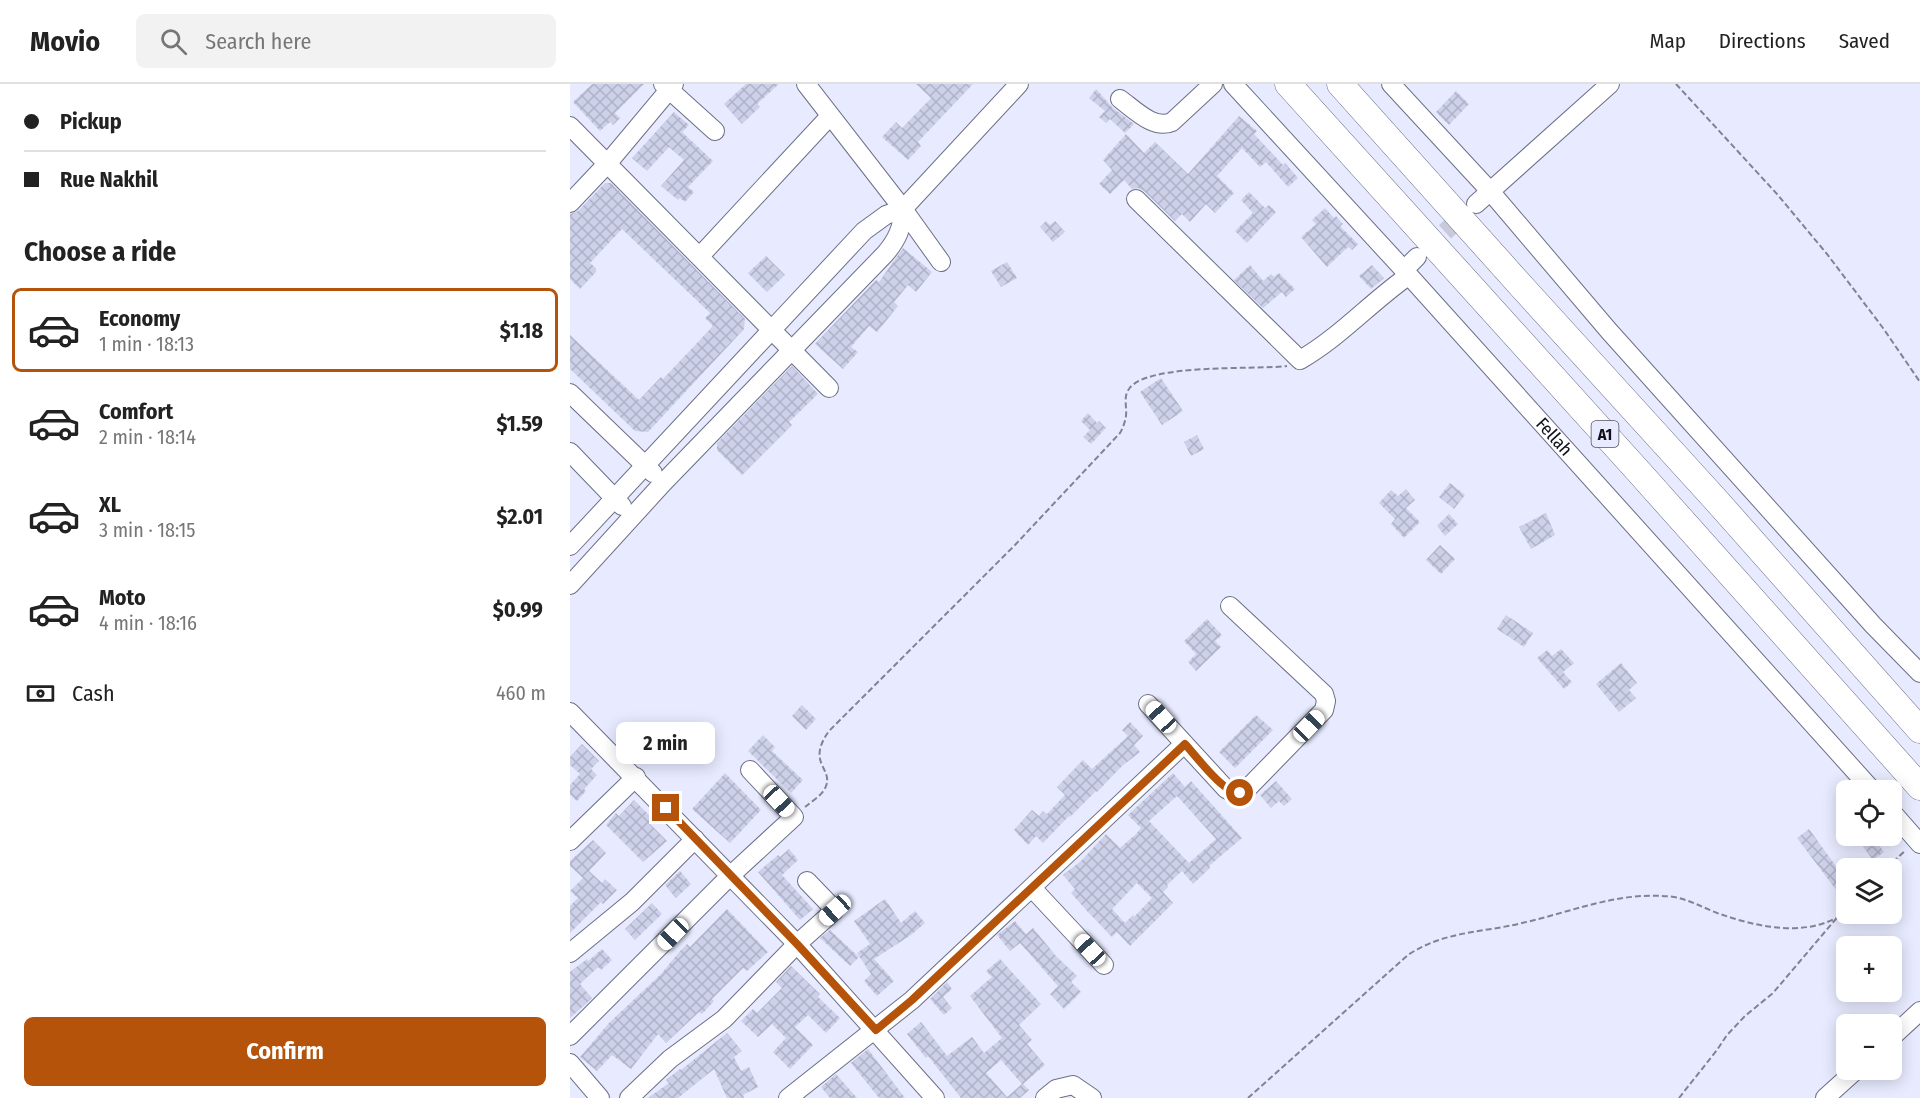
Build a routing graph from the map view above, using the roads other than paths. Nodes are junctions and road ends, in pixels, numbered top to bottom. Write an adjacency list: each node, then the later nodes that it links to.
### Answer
1 (806, 84): 11 (street)
2 (1019, 84): 19 (street)
3 (1213, 84): 10 (street)
4 (1233, 84): 22 (street, Fellah)
5 (1288, 84): 43 (highway, A1)
6 (1340, 84): 38 (highway, A1)
7 (1391, 84): 15 (street)
8 (1610, 84): 15 (street)
9 (669, 86): 13 (street); 14 (street)
10 (1120, 99)
11 (830, 116): 19 (street); 20 (street)
12 (570, 126): 14 (street)
13 (715, 130)
14 (607, 164): 17 (street); 20 (street)
15 (1490, 191): 18 (street); 35 (street)
16 (1136, 199): 22 (street)
17 (570, 203)
18 (1476, 204)
19 (903, 209): 21 (street); 23 (street); 24 (street)
20 (700, 256): 23 (street)
21 (941, 262)
22 (1409, 267): 42 (street, Fellah)
23 (772, 330): 24 (street); 28 (street)
24 (791, 350): 25 (street); 29 (street)
25 (829, 388)
26 (570, 393): 28 (street)
27 (570, 452): 30 (street)
28 (644, 465): 29 (street); 30 (street)
29 (663, 483): 31 (street)
30 (614, 498): 31 (street); 32 (street)
31 (632, 516): 33 (street)
32 (570, 546)
33 (570, 585)
34 (1230, 606): 39 (street)
35 (1920, 673)
36 (1149, 704): 39 (street)
37 (570, 712): 41 (street)
38 (1920, 730)
39 (1185, 744): 50 (street)
40 (750, 770): 48 (street)
41 (636, 777): 45 (street); 46 (street)
42 (1863, 780)
43 (1920, 787)
44 (1902, 824): 47 (street)
45 (695, 839): 48 (street); 52 (street)
46 (570, 841)
47 (1918, 842)
48 (730, 875): 51 (street); 57 (street)
49 (807, 881): 51 (street)
50 (1032, 888): 53 (street); 56 (street)
51 (797, 944): 56 (street); 62 (street)
52 (570, 953)
53 (1104, 965)
54 (1920, 1011): 55 (street)
55 (1902, 1028)
56 (876, 1030): 60 (street); 63 (street)
57 (570, 1036)
58 (570, 1064): 61 (street)
59 (1845, 1080): 66 (street)
60 (800, 1095)
61 (600, 1098)
62 (629, 1098)
63 (935, 1098)
64 (1045, 1098): 65 (street)
65 (1092, 1098)
66 (1825, 1098)

